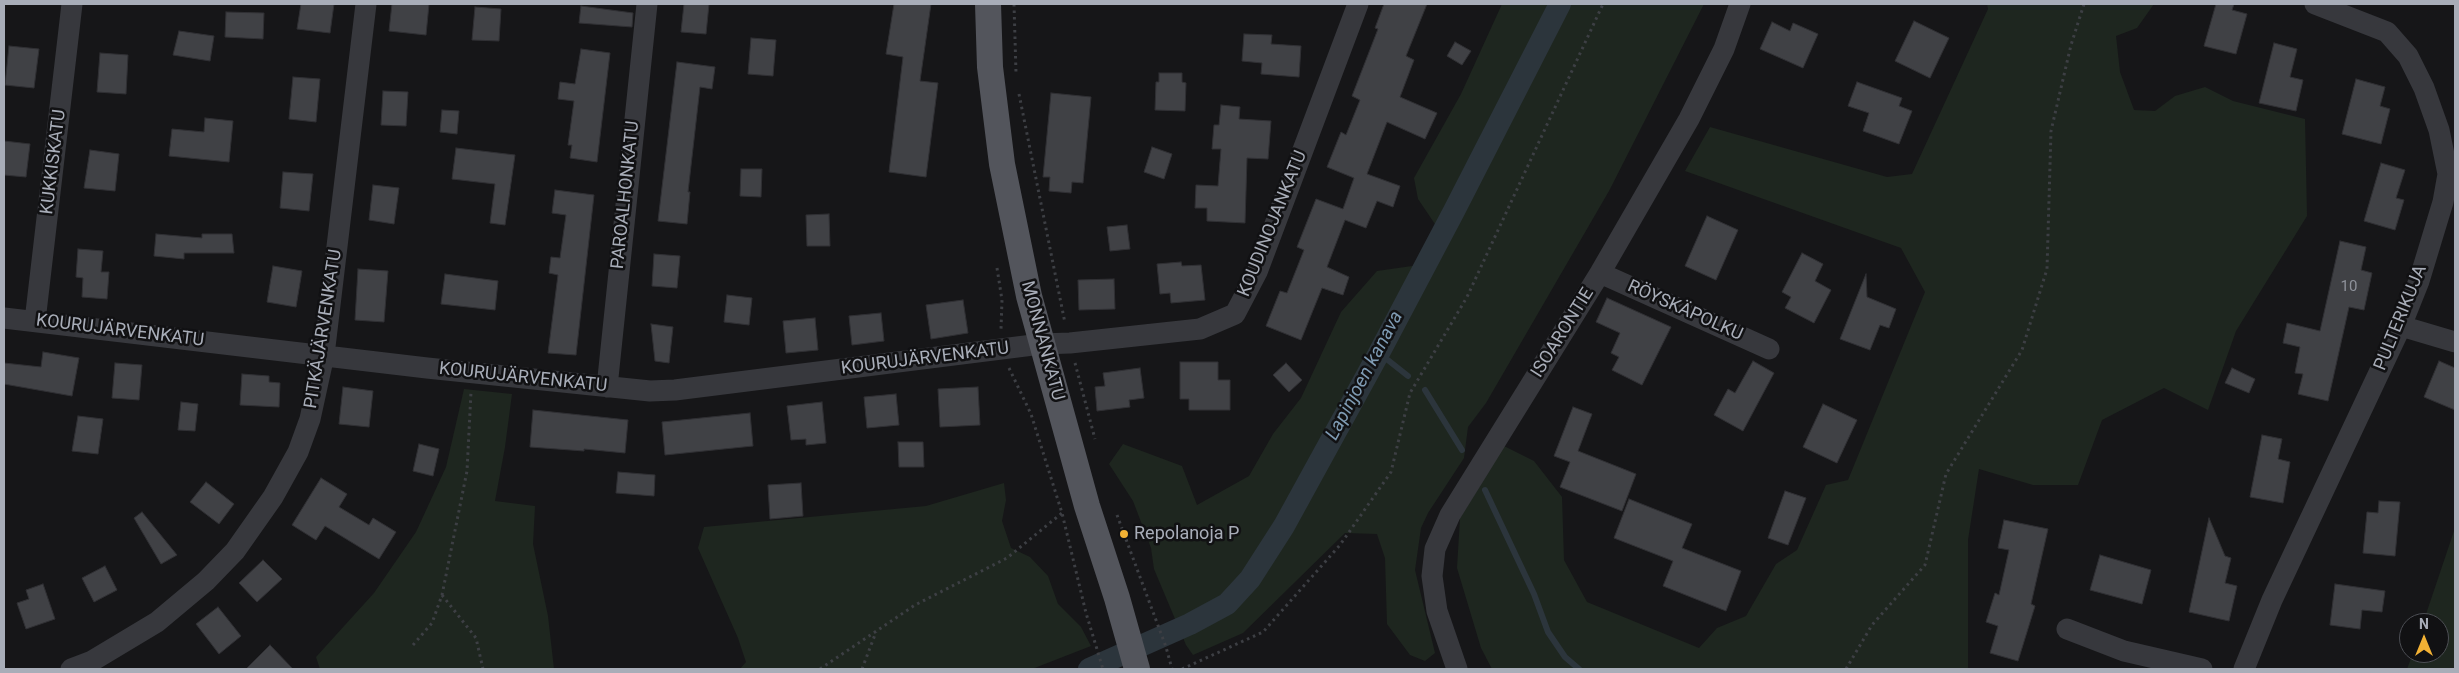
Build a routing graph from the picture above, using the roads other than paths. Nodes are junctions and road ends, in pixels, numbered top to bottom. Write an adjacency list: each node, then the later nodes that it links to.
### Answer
1 (72, 4): 10 (street, KUKKISKATU)
2 (366, 4): 15 (street, PITKÄJÄRVENKATU)
3 (647, 4): 16 (street, PAROALHONKATU)
4 (988, 4): 13 (main road, MONNANKATU)
5 (1358, 4): 13 (street, KOUDINOJANKATU)
6 (1740, 4): 8 (street, ISOARONTIE)
7 (2316, 4): 11 (street, PULTERIKUJA)
8 (1600, 274): 14 (street, RÖYSKÄPOLKU); 20 (street, ISOARONTIE)
9 (4, 318): 10 (street, KOURUJÄRVENKATU)
10 (35, 321): 15 (street, KOURUJÄRVENKATU)
11 (2401, 326): 12 (street); 22 (street, PULTERIKUJA)
12 (2455, 342)
13 (1041, 344): 16 (street, KOURUJÄRVENKATU); 19 (main road, MONNANKATU)
14 (1769, 349)
15 (324, 355): 16 (street, KOURUJÄRVENKATU); 18 (street, PITKÄJÄRVENKATU)
16 (607, 387)
17 (2067, 629): 21 (street)
18 (71, 669)
19 (1137, 669)
20 (1457, 669)
21 (2202, 669)
22 (2244, 669)

